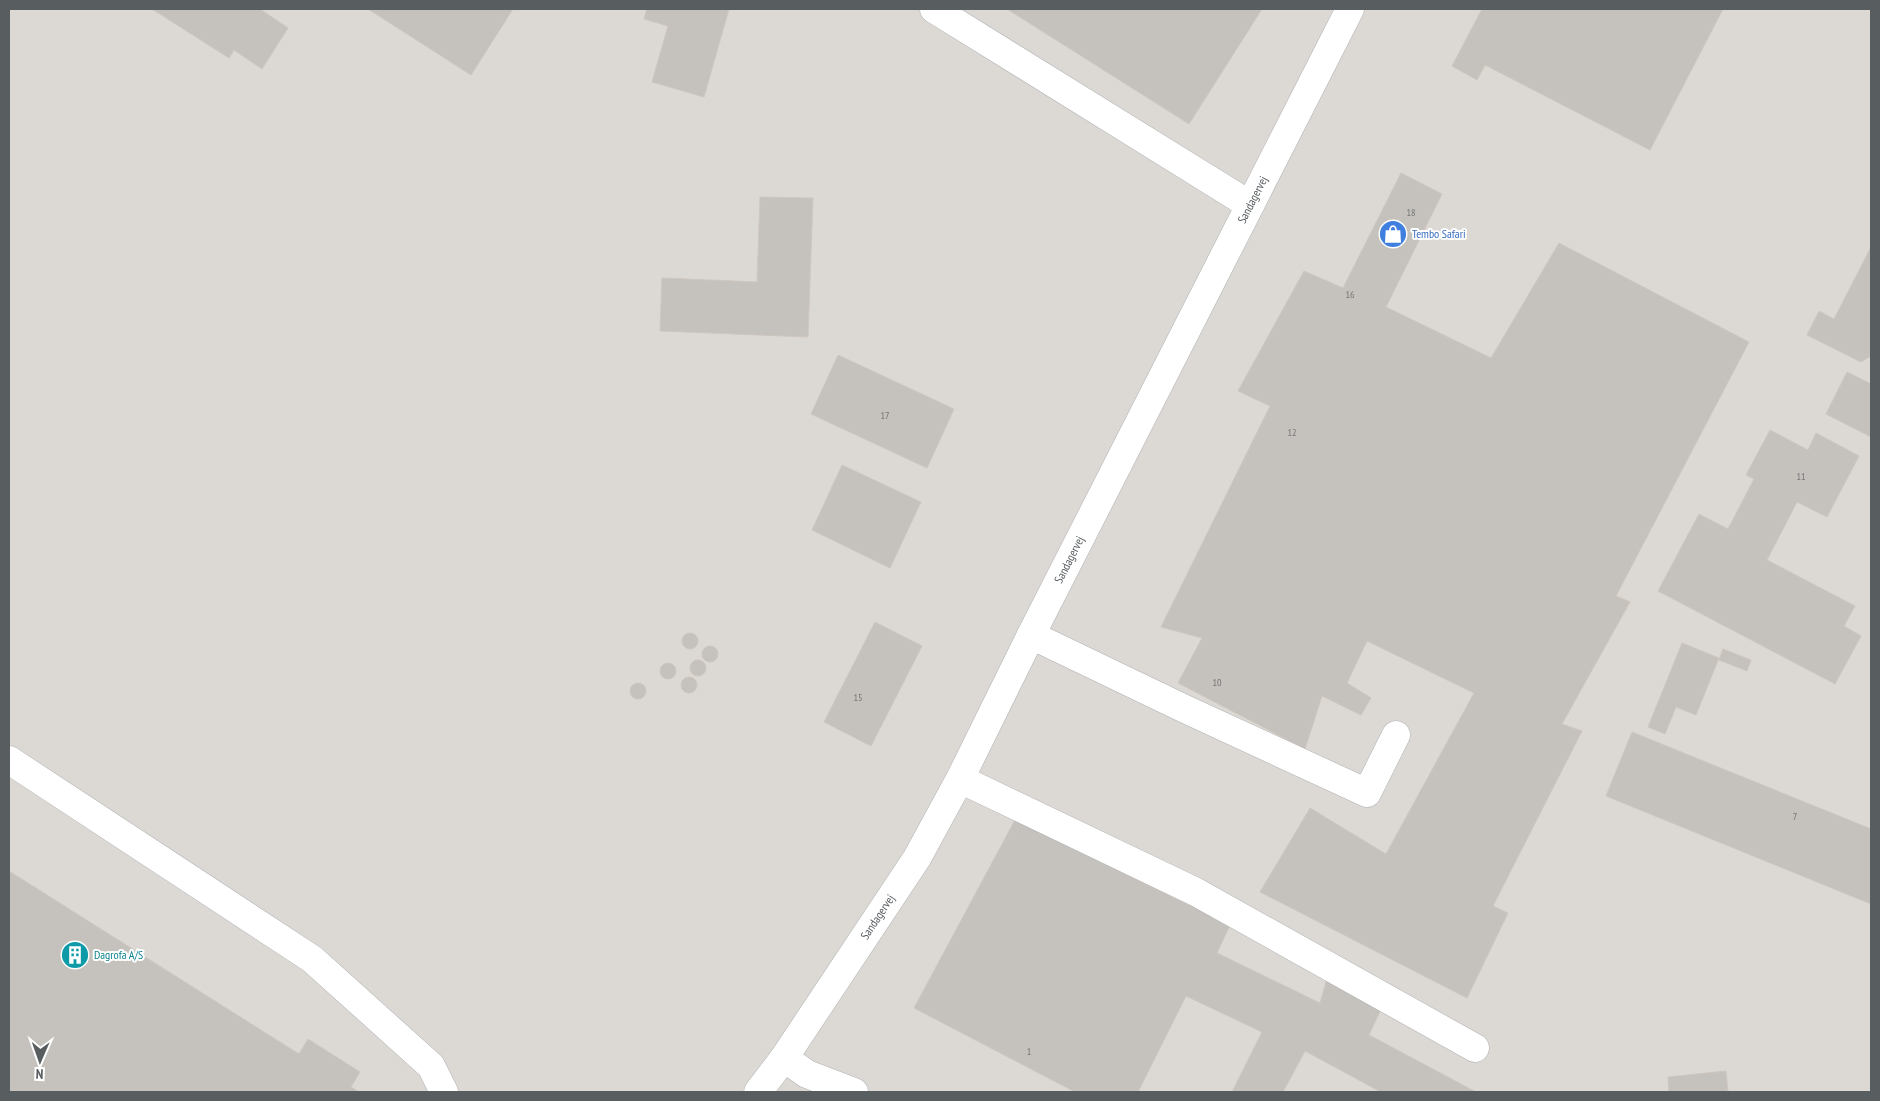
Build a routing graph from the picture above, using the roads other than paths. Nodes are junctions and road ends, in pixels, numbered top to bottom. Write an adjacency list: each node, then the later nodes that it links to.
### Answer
1 (934, 9): 3 (street)
2 (1350, 9): 3 (street, Sandagervej)
3 (1250, 205): 4 (street, Sandagervej)
4 (1031, 635): 5 (street); 7 (street, Sandagervej)
5 (1396, 735)
6 (9, 760): 10 (street)
7 (960, 779): 8 (street); 9 (street, Sandagervej)
8 (1475, 1048)
9 (784, 1058): 11 (street, Sandagervej); 12 (street)
10 (444, 1092)
11 (758, 1092)
12 (854, 1092)

